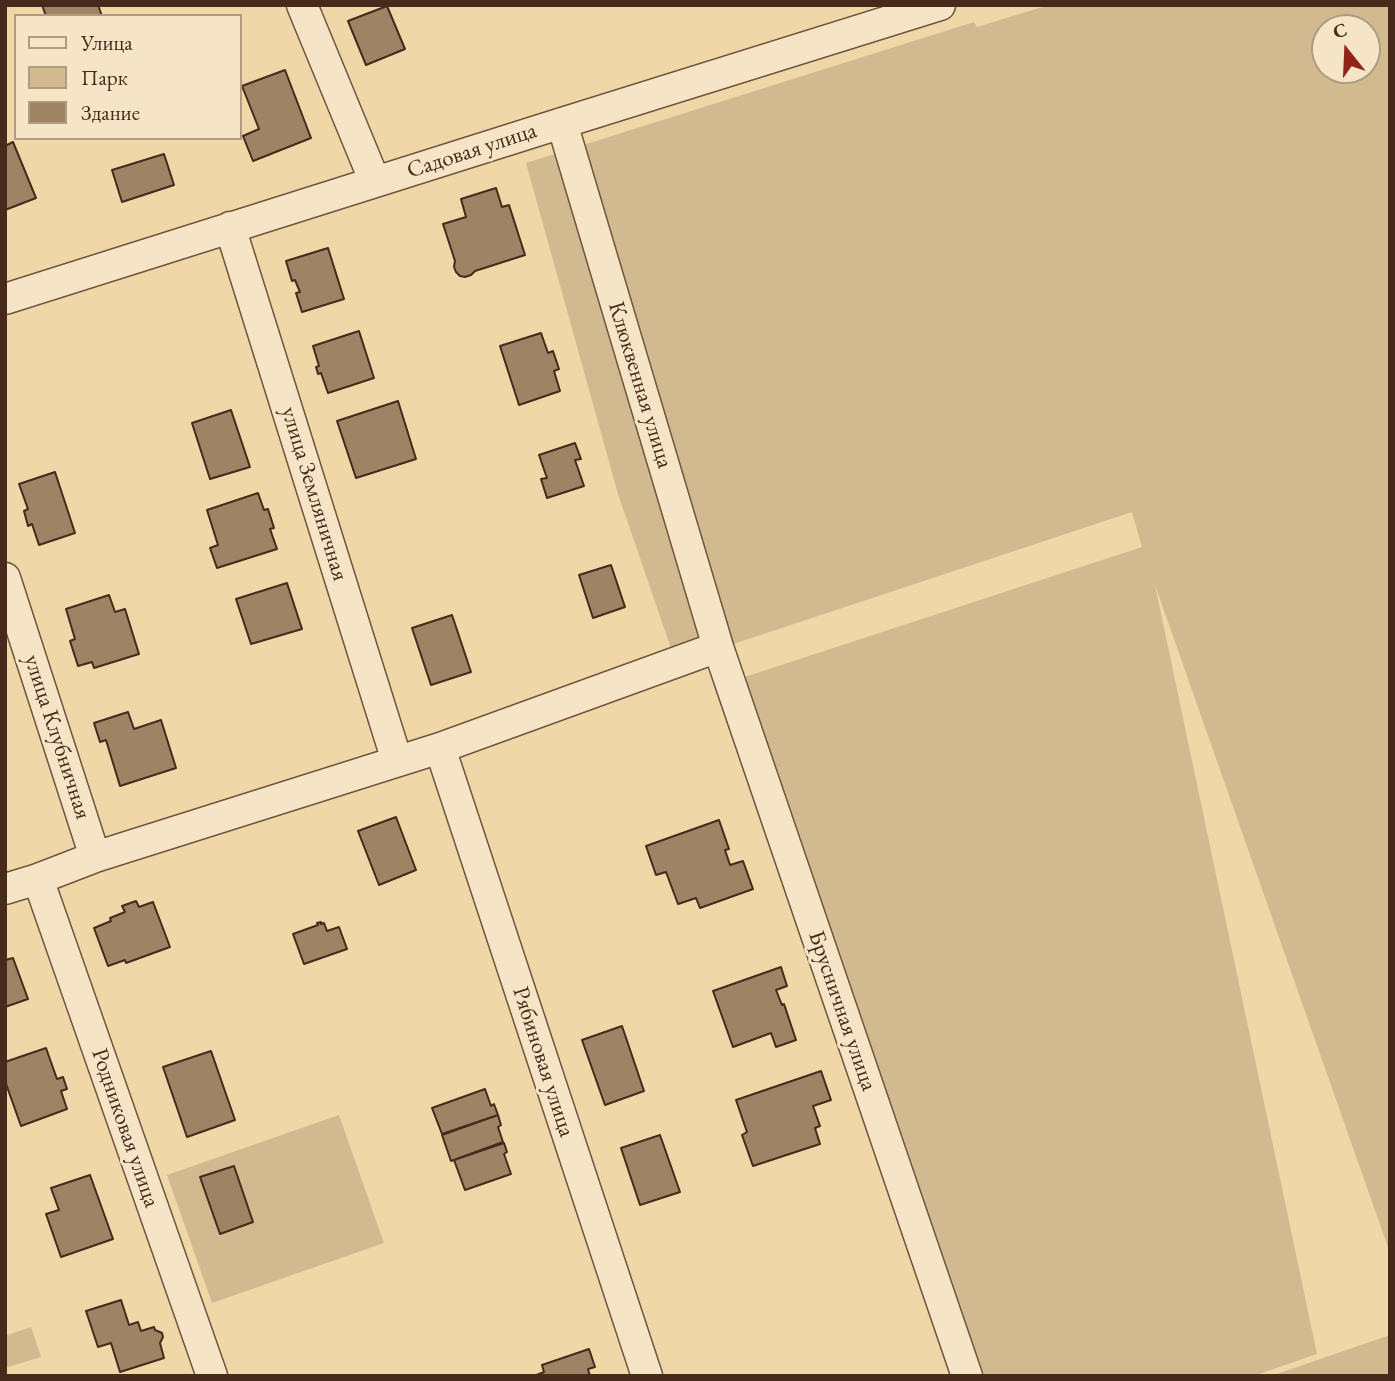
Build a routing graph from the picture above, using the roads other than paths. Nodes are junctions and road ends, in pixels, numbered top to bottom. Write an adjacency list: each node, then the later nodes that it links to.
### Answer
1 (302, 5): 4 (street)
2 (940, 5): 3 (street, Садовая улица)
3 (562, 123): 4 (street, Садовая улица); 8 (street, Клюквенная улица)
4 (375, 182): 5 (street, Садовая улица)
5 (230, 227): 6 (street, Садовая улица); 10 (street, улица Земляничная)
6 (5, 299)
7 (5, 578): 11 (street, улица Клубничная)
8 (718, 647): 9 (street); 16 (street, Брусничная улица)
9 (439, 748): 10 (street); 15 (street, Рябиновая улица)
10 (397, 761): 11 (street)
11 (95, 857): 12 (street)
12 (38, 879): 13 (street); 14 (street, Родниковая улица)
13 (5, 889)
14 (212, 1376)
15 (647, 1376)
16 (967, 1376)

